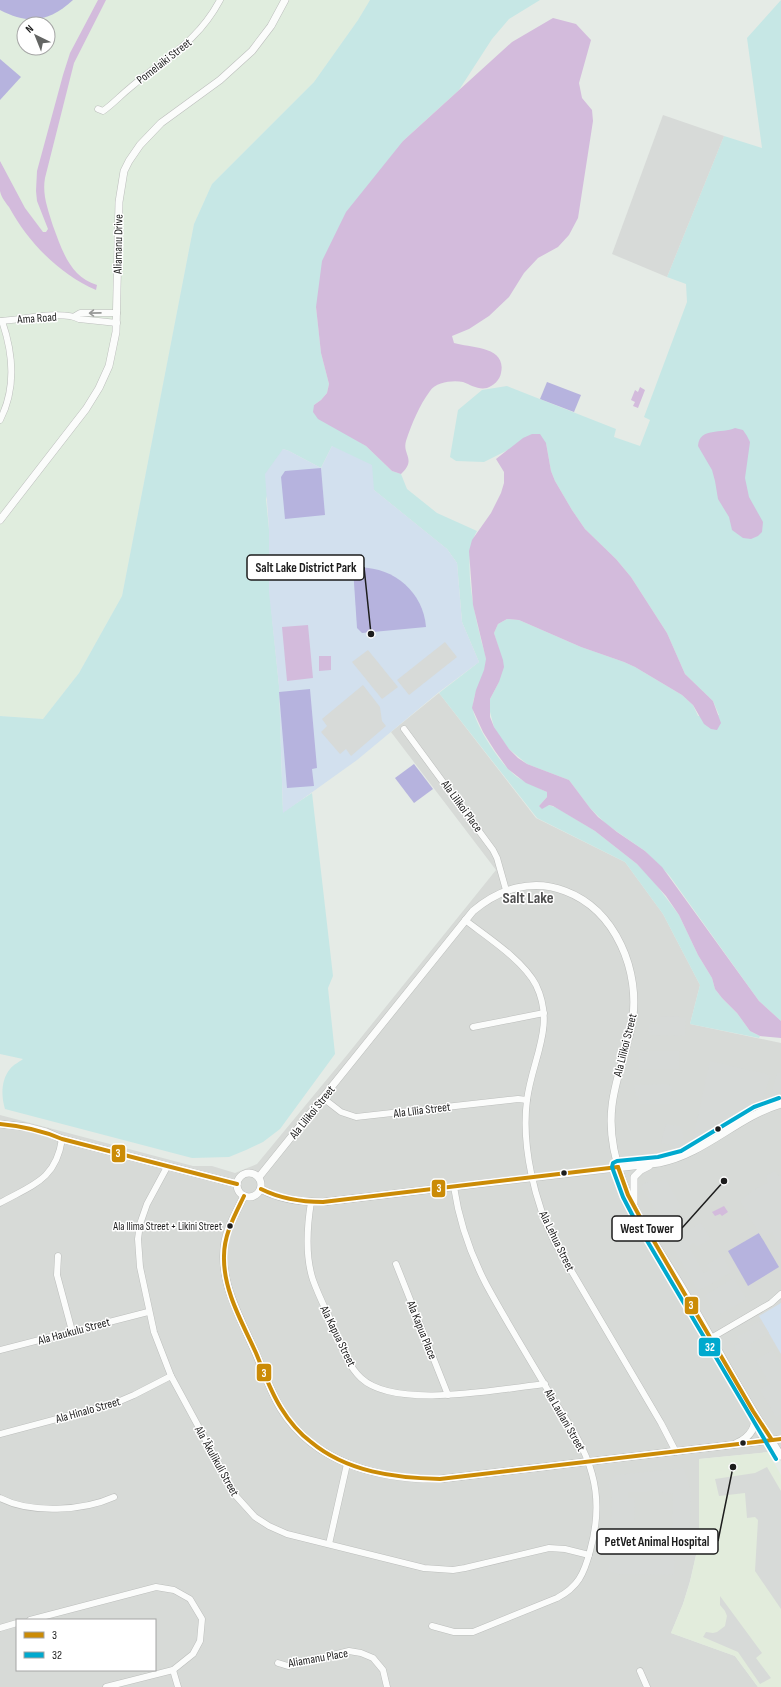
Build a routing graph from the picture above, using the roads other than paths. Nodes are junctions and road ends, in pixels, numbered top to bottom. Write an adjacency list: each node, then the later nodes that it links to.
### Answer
1 (220, 0): 3 (street, Pomelaiki Street)
2 (286, 0): 4 (street, Aliamanu Drive)
3 (98, 109)
4 (117, 313): 5 (street, Ama Road, one-way to 5); 7 (street, Aliamanu Drive)
5 (75, 316): 6 (street, Ama Road); 7 (street, Ama Road)
6 (1, 321): 8 (street)
7 (117, 323): 9 (street, Aliamanu Drive)
8 (0, 420)
9 (0, 520)
10 (404, 729): 11 (street, Ala Lilikoi Place)
11 (506, 890): 12 (street, Ala Lilikoi Street); 22 (street, Ala Lilikoi Street)
12 (465, 920): 13 (street, Ala Lehua Street); 15 (street, Ala Lilikoi Street)
13 (544, 1013): 14 (street); 16 (street, Ala Lehua Street)
14 (473, 1027)
15 (323, 1098): 16 (street, Ala Līlia Street); 23 (street, Ala Lilikoi Street)
16 (527, 1100): 24 (street, Ala Lehua Street)
17 (781, 1104): 20 (street)
18 (0, 1124): 19 (street)
19 (62, 1139): 21 (street); 30 (street)
20 (659, 1163): 22 (street); 31 (street)
21 (167, 1167): 25 (street); 35 (street, Ala ʻĀkulikuli Street)
22 (618, 1167): 24 (street); 31 (street, Ala Lilikoi Street)
23 (259, 1178): 25 (street); 27 (street)
24 (533, 1178): 26 (street); 47 (street, Ala Lehua Street)
25 (237, 1184): 28 (street)
26 (454, 1187): 29 (street); 40 (street, Ala Laulani Street)
27 (261, 1189): 28 (street); 29 (street)
28 (244, 1196): 50 (street)
29 (311, 1202): 41 (street, Ala Kapua Street)
30 (0, 1203)
31 (635, 1207): 37 (street, Ala Lilikoi Street)
32 (58, 1256): 36 (street)
33 (396, 1264): 41 (street, Ala Kapua Place)
34 (781, 1294): 37 (street)
35 (148, 1312): 36 (street, Ala Haukulu Street); 39 (street, Ala ʻĀkulikuli Street)
36 (72, 1331): 38 (street, Ala Haukulu Street)
37 (712, 1338): 42 (street, Ala Lilikoi Street)
38 (0, 1350)
39 (172, 1376): 43 (street, Ala Hinalo Street); 53 (street, Ala ʻĀkulikuli Street)
40 (545, 1384): 41 (street, Ala Kapua Street); 49 (street, Ala Laulani Street)
41 (448, 1395)
42 (753, 1411): 45 (street, Ala Lilikoi Street); 46 (street)
43 (0, 1434)
44 (781, 1439): 45 (street)
45 (772, 1440): 46 (street); 48 (street, Ala Lilikoi Street)
46 (734, 1445): 47 (street)
47 (676, 1452): 49 (street)
48 (781, 1456)
49 (588, 1462): 50 (street); 54 (street, Ala Laulani Street)
50 (347, 1464): 53 (street)
51 (114, 1496): 52 (street)
52 (0, 1498)
53 (329, 1544): 54 (street, Ala ʻĀkulikuli Street)
54 (589, 1555): 57 (street, Ala Laulani Street)
55 (34, 1619): 60 (street)
56 (16, 1624): 58 (street)
57 (432, 1626)
58 (0, 1628)
59 (278, 1663): 64 (street, Aliamanu Place)
60 (173, 1670): 62 (street); 63 (street)
61 (640, 1671): 65 (street)
62 (106, 1687)
63 (178, 1687)
64 (387, 1687)
65 (647, 1687)

